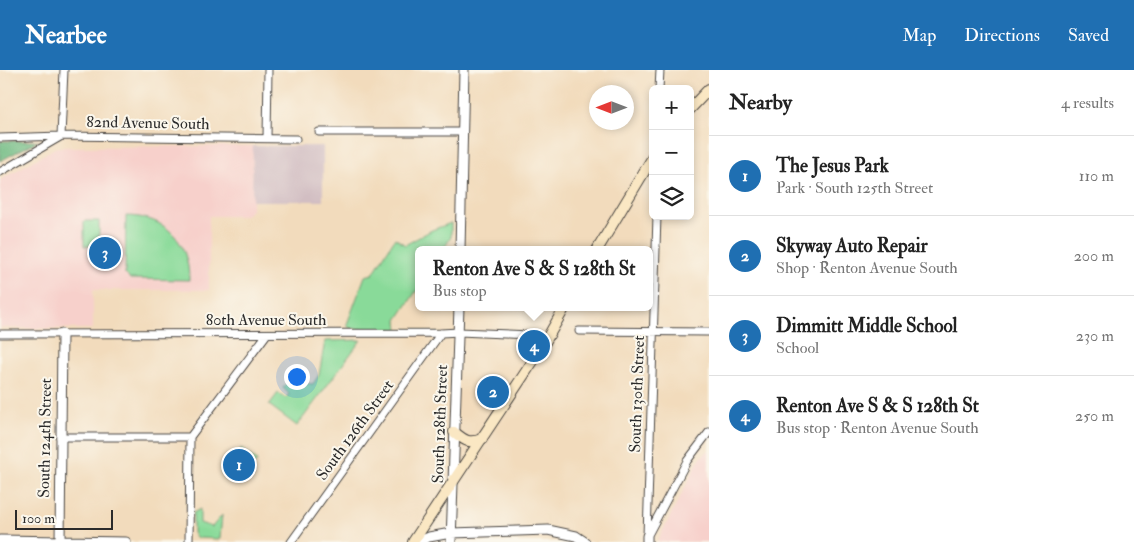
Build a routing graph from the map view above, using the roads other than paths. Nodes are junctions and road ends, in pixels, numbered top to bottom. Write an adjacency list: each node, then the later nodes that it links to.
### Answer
1 (64, 70): 10 (street)
2 (268, 70): 12 (street)
3 (464, 70): 9 (street)
4 (660, 70): 5 (street)
5 (659, 85)
6 (709, 89): 7 (main road)
7 (694, 105)
8 (319, 132): 9 (street)
9 (463, 132): 17 (street)
10 (61, 136): 11 (street, 82nd Avenue South); 12 (street, 82nd Avenue South); 15 (street)
11 (0, 138)
12 (267, 138): 13 (street, 82nd Avenue South)
13 (296, 139)
14 (649, 164): 18 (main road)
15 (0, 172)
16 (657, 220): 22 (street, South 130th Street)
17 (460, 246)
18 (599, 246)
19 (459, 311): 23 (street, South 128th Street)
20 (563, 311): 34 (main road)
21 (579, 331): 22 (street)
22 (654, 331): 24 (street); 37 (street, South 130th Street)
23 (459, 332): 25 (street, 80th Avenue South); 29 (street, 80th Avenue South); 30 (street, South 128th Street)
24 (709, 332)
25 (442, 333): 28 (street, 80th Avenue South); 42 (street, South 126th Street)
26 (0, 334): 27 (street, 80th Avenue South)
27 (62, 334): 28 (street, 80th Avenue South); 32 (street, South 124th Street)
28 (267, 334): 33 (street)
29 (531, 335)
30 (454, 432): 34 (main road); 35 (street, South 128th Street)
31 (709, 432): 37 (street)
32 (60, 437): 33 (street); 39 (street, South 124th Street)
33 (190, 437): 41 (street)
34 (482, 439): 35 (main road)
35 (452, 486): 36 (street, South 128th Street); 43 (main road)
36 (451, 537): 44 (street); 45 (street)
37 (647, 539)
38 (0, 540): 39 (street)
39 (60, 541): 40 (street)
40 (126, 542)
41 (189, 542)
42 (291, 542)
43 (413, 542)
44 (418, 542)
45 (585, 542)

